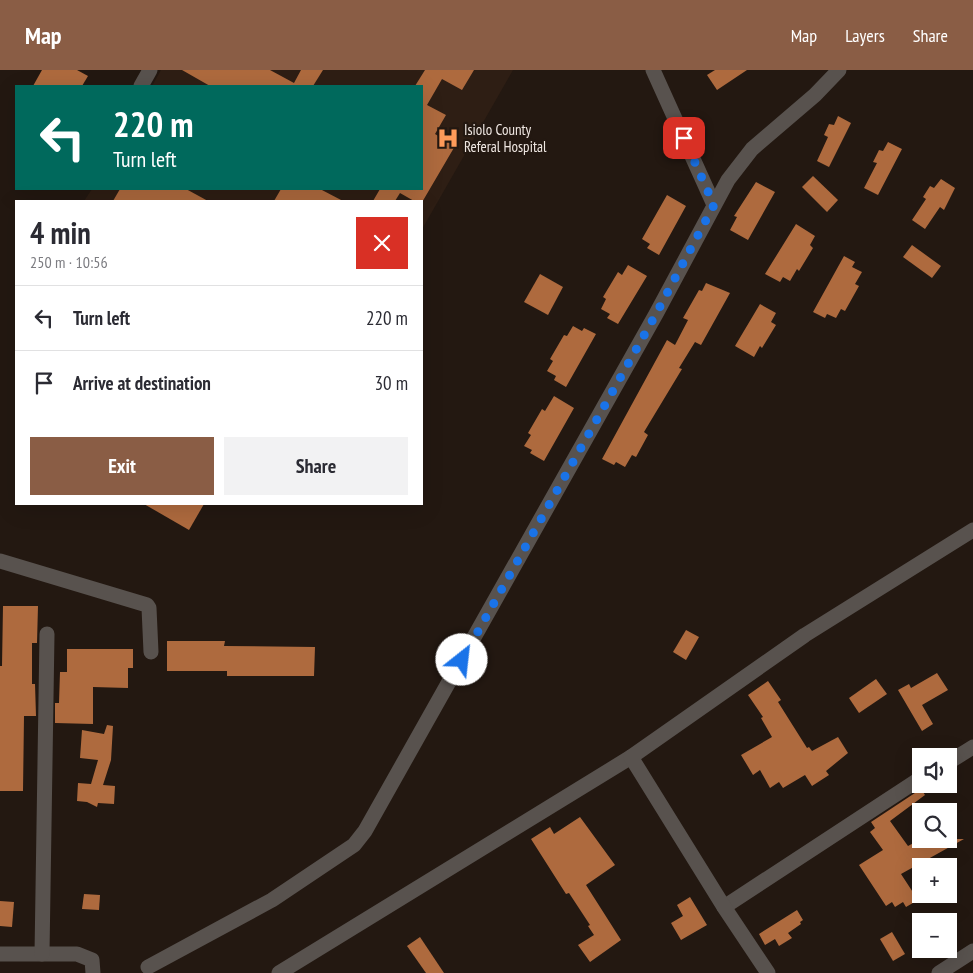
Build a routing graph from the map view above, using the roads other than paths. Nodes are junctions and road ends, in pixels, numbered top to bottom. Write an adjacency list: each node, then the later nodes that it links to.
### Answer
1 (150, 70): 4 (street)
2 (653, 70): 5 (street)
3 (839, 70): 5 (street)
4 (142, 85)
5 (714, 205): 18 (street)
6 (973, 530): 11 (street)
7 (0, 560): 9 (street)
8 (47, 634): 17 (street)
9 (151, 652)
10 (973, 747): 12 (street)
11 (631, 757): 14 (street); 20 (street)
12 (957, 757)
13 (912, 784): 14 (street)
14 (724, 907): 21 (street)
15 (973, 951): 22 (street)
16 (0, 954): 17 (street)
17 (42, 954): 19 (street)
18 (148, 967)
19 (93, 973)
20 (279, 973)
21 (768, 973)
22 (939, 973)

